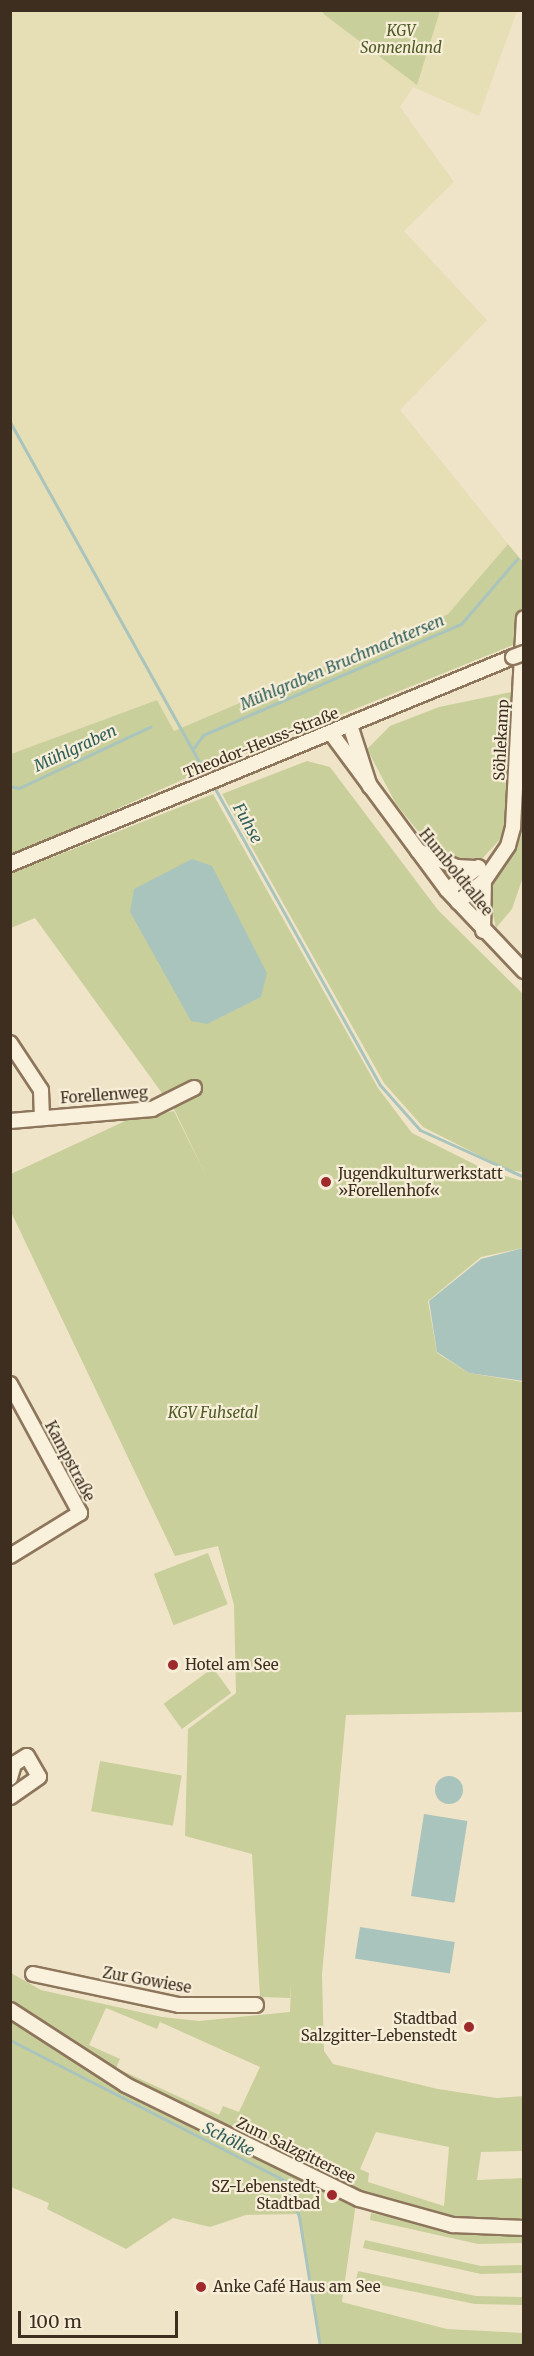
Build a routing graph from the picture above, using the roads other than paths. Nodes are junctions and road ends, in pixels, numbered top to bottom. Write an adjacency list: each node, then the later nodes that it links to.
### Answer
1 (524, 618): 5 (street, Söhlekamp)
2 (518, 655): 3 (street, Theodor-Heuss-Straße)
3 (350, 725): 4 (street, Theodor-Heuss-Straße); 6 (street, Humboldtallee)
4 (331, 733): 6 (street, Humboldtallee); 8 (street, Theodor-Heuss-Straße)
5 (520, 781): 9 (street, Söhlekamp)
6 (370, 787): 7 (street, Humboldtallee)
7 (416, 850): 9 (street); 10 (street, Humboldtallee)
8 (10, 864)
9 (481, 874): 10 (street); 11 (street, Söhlekamp); 12 (street)
10 (447, 890): 11 (street, Humboldtallee)
11 (458, 902): 12 (street, Humboldtallee)
12 (483, 931): 13 (street, Humboldtallee)
13 (524, 971)
14 (10, 1043): 16 (street)
15 (194, 1088): 16 (street, Forellenweg)
16 (42, 1116): 17 (street, Forellenweg)
17 (10, 1121)
18 (11, 1384): 19 (street, Kampstraße)
19 (10, 1556)
20 (10, 1778): 21 (street)
21 (10, 1797)
22 (33, 1974): 23 (street, Zur Gowiese)
23 (256, 2005)
24 (10, 2010): 25 (street, Zum Salzgittersee)
25 (524, 2228)

